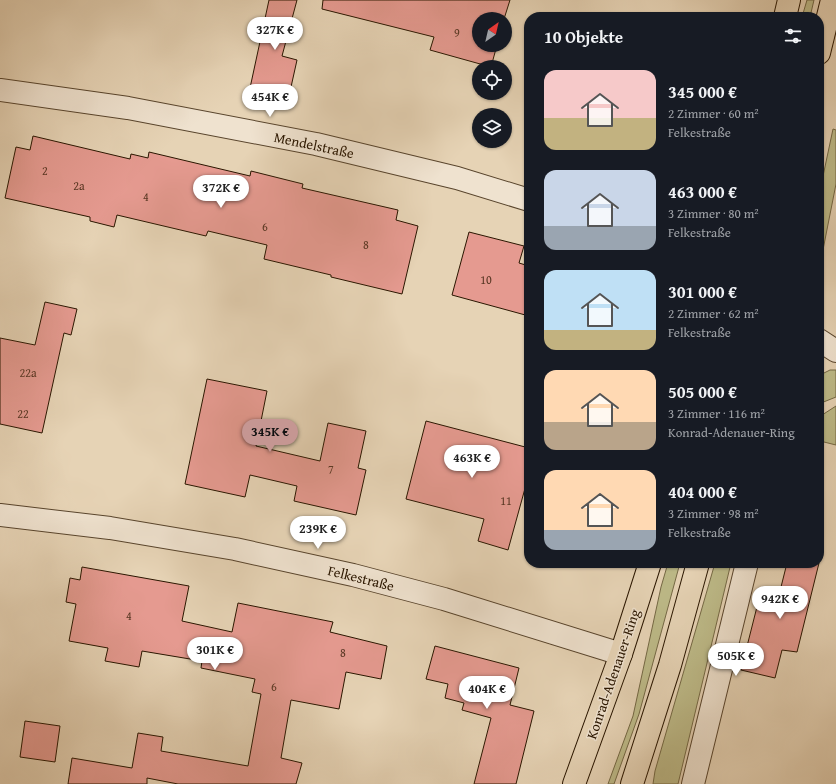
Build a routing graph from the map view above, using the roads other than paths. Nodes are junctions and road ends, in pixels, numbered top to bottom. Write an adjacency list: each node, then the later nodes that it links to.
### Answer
1 (789, 0): 3 (main road)
2 (832, 0): 4 (main road)
3 (786, 12)
4 (824, 33)
5 (0, 90): 6 (street, Mendelstraße)
6 (524, 198)
7 (824, 343): 8 (street)
8 (836, 351)
9 (0, 515): 13 (street, Felkestraße)
10 (648, 568): 13 (main road, Konrad-Adenauer-Ring)
11 (697, 568): 15 (main road)
12 (745, 568): 16 (street)
13 (621, 654): 14 (main road, Konrad-Adenauer-Ring)
14 (574, 784)
15 (632, 784)
16 (693, 784)

